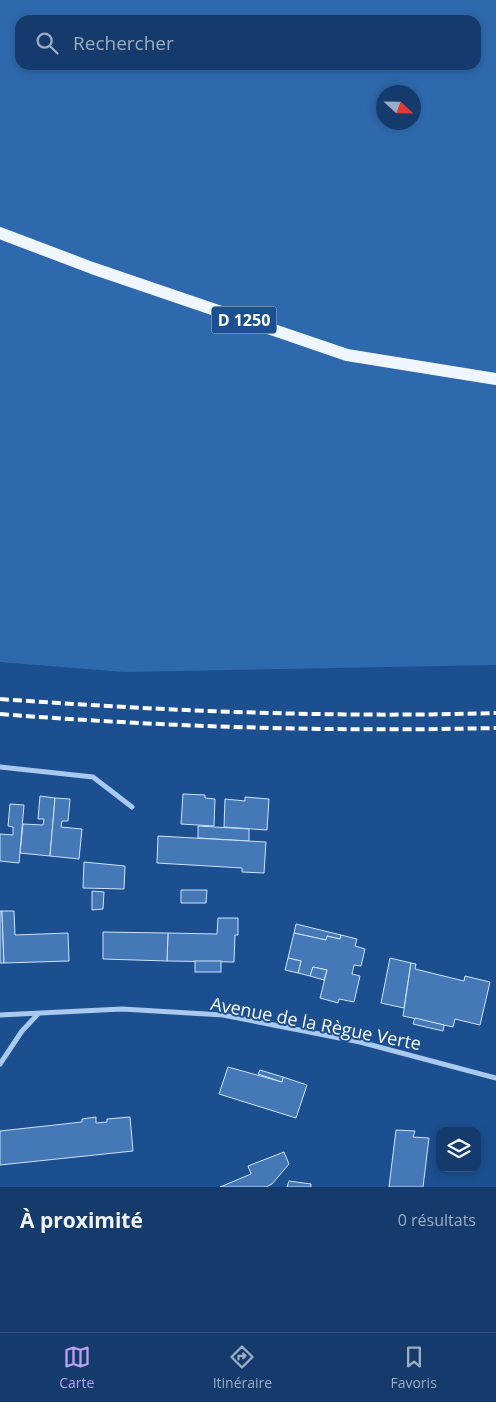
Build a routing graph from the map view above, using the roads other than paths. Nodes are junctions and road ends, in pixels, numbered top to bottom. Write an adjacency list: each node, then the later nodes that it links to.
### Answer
1 (0, 233): 2 (main road, D 1250)
2 (496, 379)
3 (0, 767): 4 (street)
4 (132, 807)
5 (38, 1014): 6 (street, Avenue de la Règue Verte); 7 (street); 8 (street, Avenue de la Règue Verte)
6 (0, 1015)
7 (0, 1064)
8 (496, 1078)

